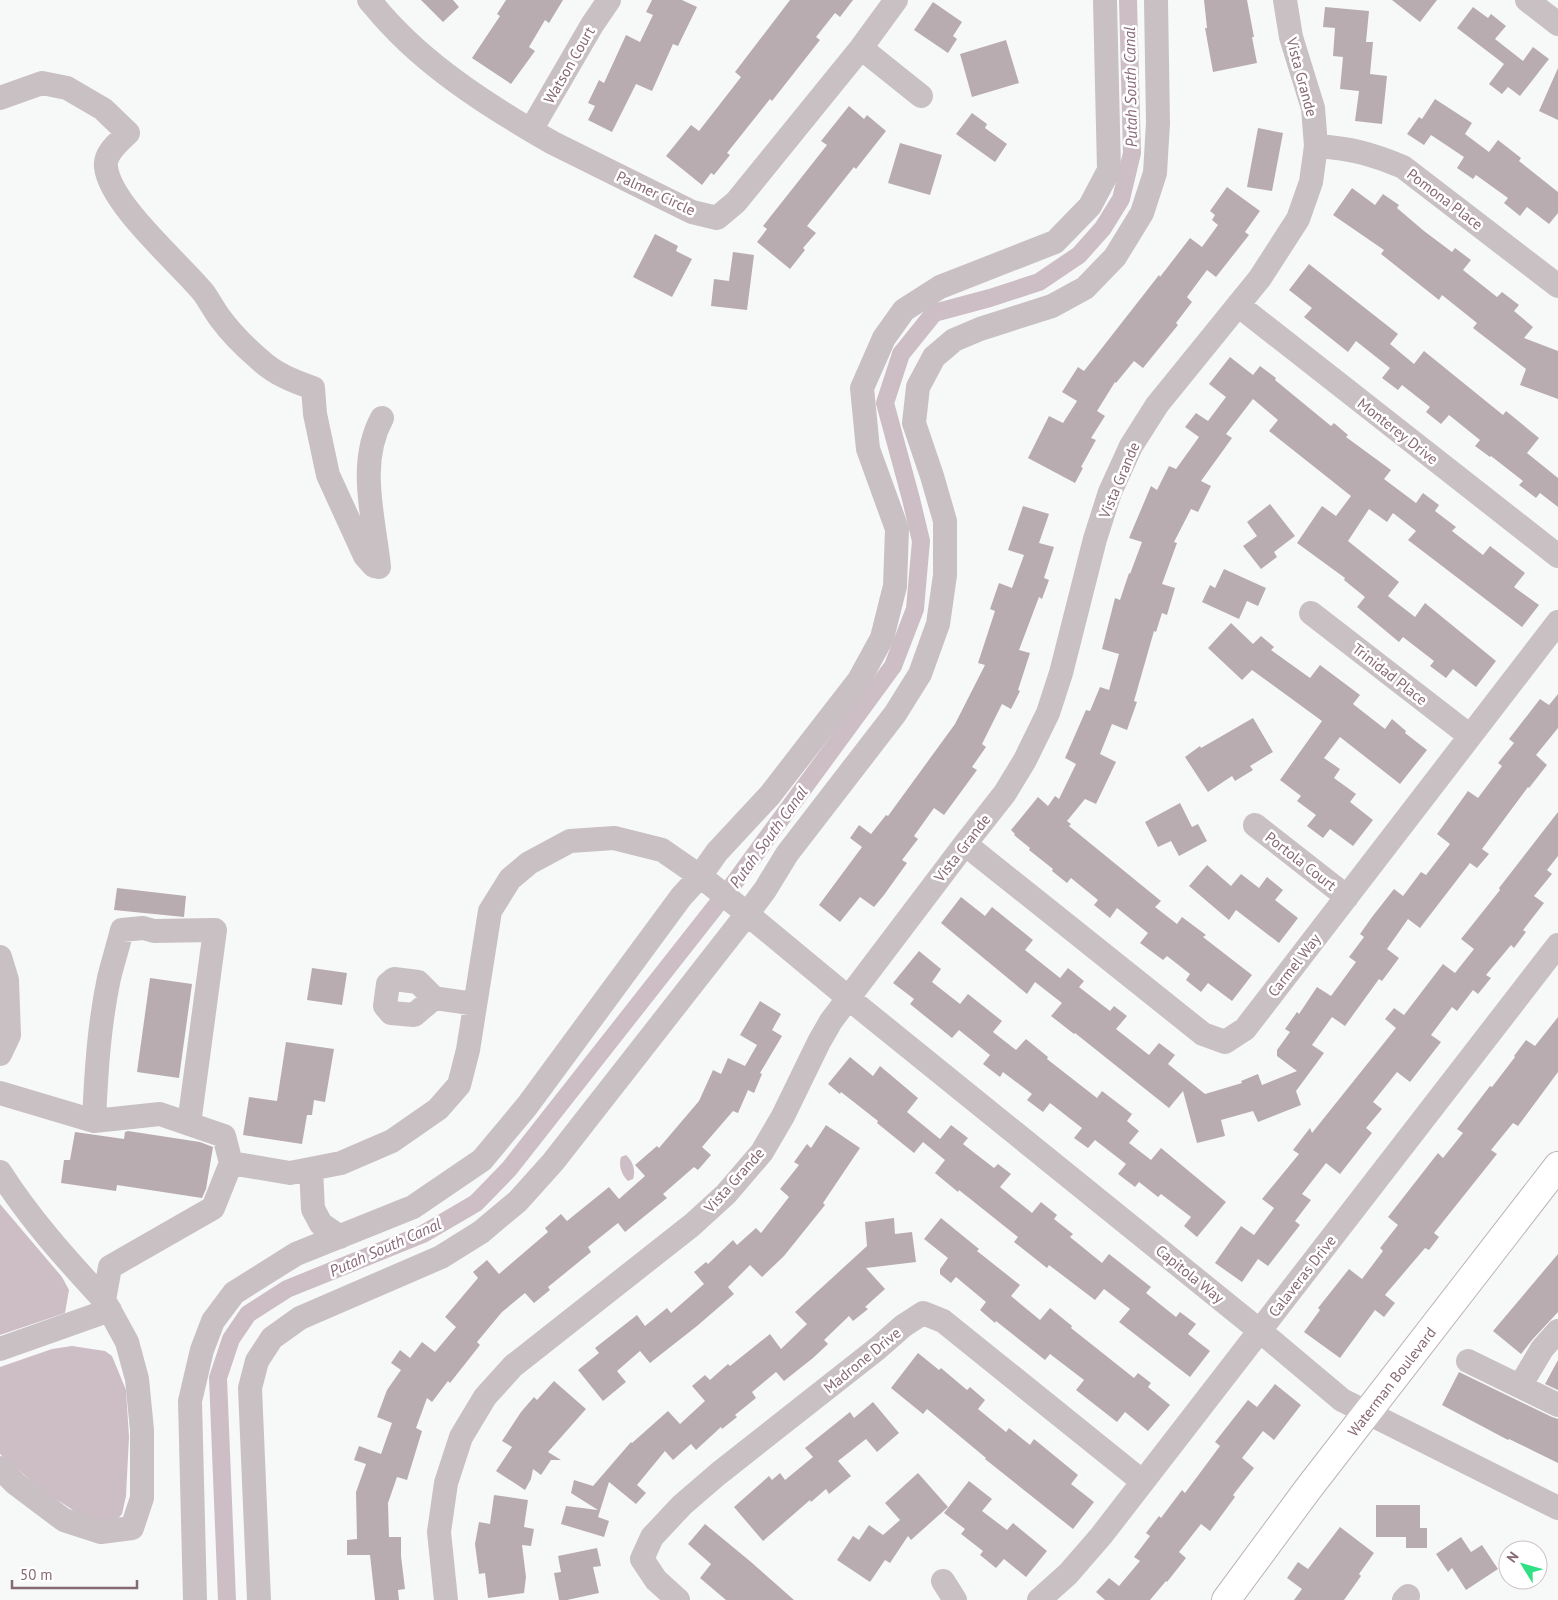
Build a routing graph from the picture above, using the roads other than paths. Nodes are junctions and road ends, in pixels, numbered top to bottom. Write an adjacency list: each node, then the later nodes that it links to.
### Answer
1 (369, 0): 12 (street, Palmer Circle)
2 (609, 0): 12 (street, Watson Court)
3 (896, 0): 9 (street, Palmer Circle)
4 (1106, 0): 23 (street)
5 (1156, 0): 25 (street)
6 (1285, 0): 13 (street, Vista Grande)
7 (1527, 0): 8 (street)
8 (1558, 24)
9 (860, 48): 10 (street); 12 (street, Palmer Circle)
10 (922, 96)
11 (0, 98): 16 (street)
12 (530, 130)
13 (1316, 146): 14 (street, Pomona Place); 15 (street, Vista Grande)
14 (1558, 286)
15 (1238, 305): 17 (street, Monterey Drive); 22 (street, Vista Grande)
16 (382, 418)
17 (1558, 556)
18 (1311, 613): 20 (street, Trinidad Place)
19 (1558, 622): 20 (street, Carmel Way)
20 (1470, 736): 24 (street, Carmel Way)
21 (1255, 825): 24 (street, Portola Court)
22 (965, 844): 24 (street, Carmel Way); 29 (street, Vista Grande)
23 (702, 877): 25 (street, Capitola Way); 30 (street, Capitola Way); 39 (street)
24 (1346, 897)
25 (744, 911): 29 (street, Capitola Way); 52 (street)
26 (1558, 945): 41 (street, Calaveras Drive)
27 (0, 957): 31 (street)
28 (434, 998): 30 (street)
29 (849, 998): 41 (street, Capitola Way); 53 (street, Vista Grande)
30 (475, 1004): 37 (street, Capitola Way)
31 (0, 1054)
32 (0, 1093): 33 (street)
33 (94, 1122): 34 (street); 34 (street)
34 (189, 1124): 35 (street)
35 (231, 1163): 37 (street, Capitola Way); 40 (street)
36 (1558, 1166): 47 (main road, Waterman Boulevard)
37 (311, 1169): 39 (street)
38 (0, 1172): 40 (street)
39 (340, 1236): 51 (street)
40 (107, 1305): 43 (street); 48 (street)
41 (1260, 1331): 47 (street, Capitola Way); 49 (street, Calaveras Drive)
42 (1558, 1332): 45 (street)
43 (0, 1349)
44 (1468, 1361): 45 (street)
45 (1520, 1386): 46 (street)
46 (1558, 1405)
47 (1367, 1413): 50 (street, Capitola Way); 56 (main road, Waterman Boulevard)
48 (0, 1468)
49 (1143, 1482): 54 (street, Madrone Drive); 55 (street, Calaveras Drive)
50 (1558, 1508)
51 (195, 1600)
52 (259, 1600)
53 (446, 1600)
54 (678, 1600)
55 (1039, 1600)
56 (1226, 1600)

